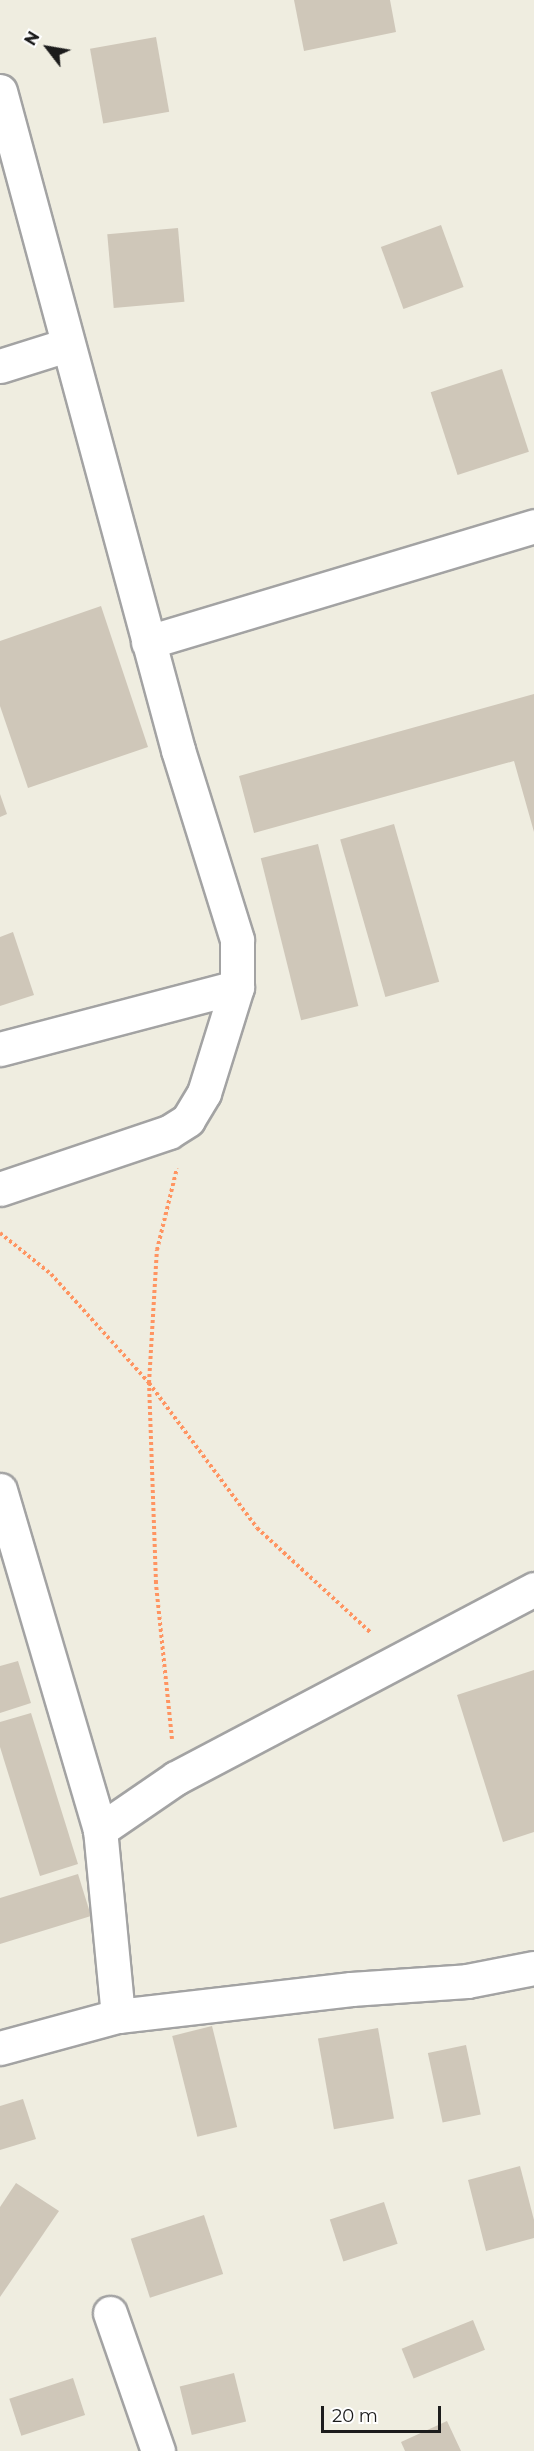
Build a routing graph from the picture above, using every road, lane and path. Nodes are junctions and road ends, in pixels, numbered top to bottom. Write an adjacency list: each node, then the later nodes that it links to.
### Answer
1 (0, 91): 2 (street)
2 (67, 345): 3 (street); 5 (street)
3 (0, 366)
4 (534, 526): 5 (street)
5 (148, 642): 6 (street)
6 (237, 987): 7 (street); 8 (street)
7 (0, 1049)
8 (188, 1120): 9 (street); 11 (path)
9 (0, 1189)
10 (0, 1233): 11 (path)
11 (149, 1383): 14 (path); 15 (path)
12 (0, 1490): 16 (street)
13 (534, 1591): 14 (street)
14 (400, 1658): 15 (street)
15 (176, 1778): 16 (street)
16 (100, 1830): 18 (street)
17 (534, 1968): 18 (street)
18 (118, 2016): 19 (street)
19 (0, 2048)
20 (110, 2313): 21 (street)
21 (158, 2451)

